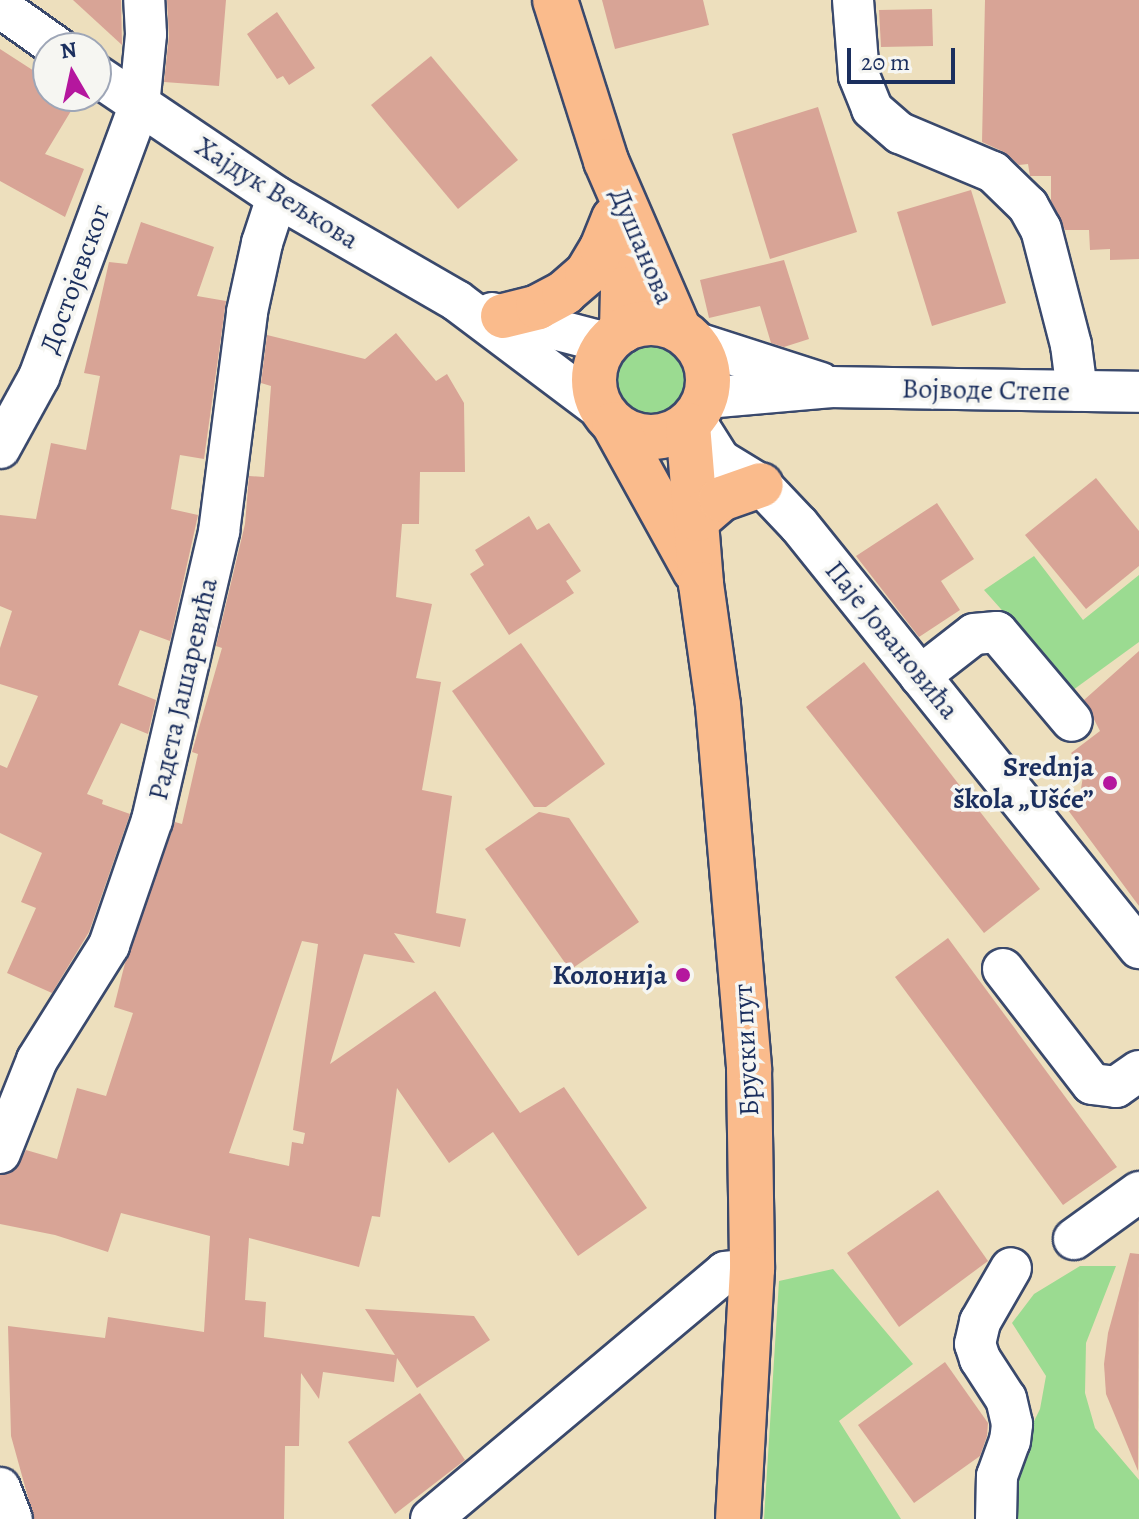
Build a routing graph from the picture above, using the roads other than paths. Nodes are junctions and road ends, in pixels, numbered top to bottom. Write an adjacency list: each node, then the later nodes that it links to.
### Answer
1 (144, 0): 7 (street, Достојевског)
2 (555, 0): 8 (main road, Душанова)
3 (853, 0): 16 (street)
4 (0, 7): 5 (street)
5 (35, 32)
6 (112, 87): 7 (street, Хајдук Вељкова)
7 (139, 106): 9 (street, Хајдук Вељкова); 20 (street, Достојевског)
8 (606, 161): 10 (main road, Душанова); 13 (main road, Душанова)
9 (277, 197): 11 (street, Хајдук Вељкова); 29 (street, Радета Јашаревића)
10 (614, 218): 12 (main road); 14 (main road, Душанова)
11 (462, 304): 12 (street); 19 (street)
12 (503, 316): 14 (street)
13 (687, 336): 14 (main road); 15 (street, Војводе Степе); 18 (main road)
14 (615, 337): 19 (main road)
15 (832, 387): 16 (street, Војводе Степе); 18 (street, Војводе Степе)
16 (1077, 391): 17 (street, Војводе Степе)
17 (1139, 392)
18 (698, 412): 19 (main road); 21 (street, Паје Јовановића); 22 (main road, Бруски пут)
19 (608, 418): 23 (main road, Бруски пут)
20 (0, 448)
21 (761, 485): 22 (main road); 24 (street, Паје Јовановића)
22 (698, 519): 23 (main road, Бруски пут)
23 (701, 584): 33 (main road, Бруски пут)
24 (920, 676): 25 (street); 26 (street, Паје Јовановића)
25 (1072, 721)
26 (1133, 929)
27 (1003, 969): 28 (street)
28 (1139, 1071)
29 (0, 1153)
30 (1139, 1192): 31 (street)
31 (1074, 1239)
32 (1011, 1268): 38 (street)
33 (752, 1269): 36 (street); 37 (main road, Бруски пут)
34 (0, 1488): 35 (street)
35 (12, 1519)
36 (431, 1519)
37 (738, 1519)
38 (996, 1519)

